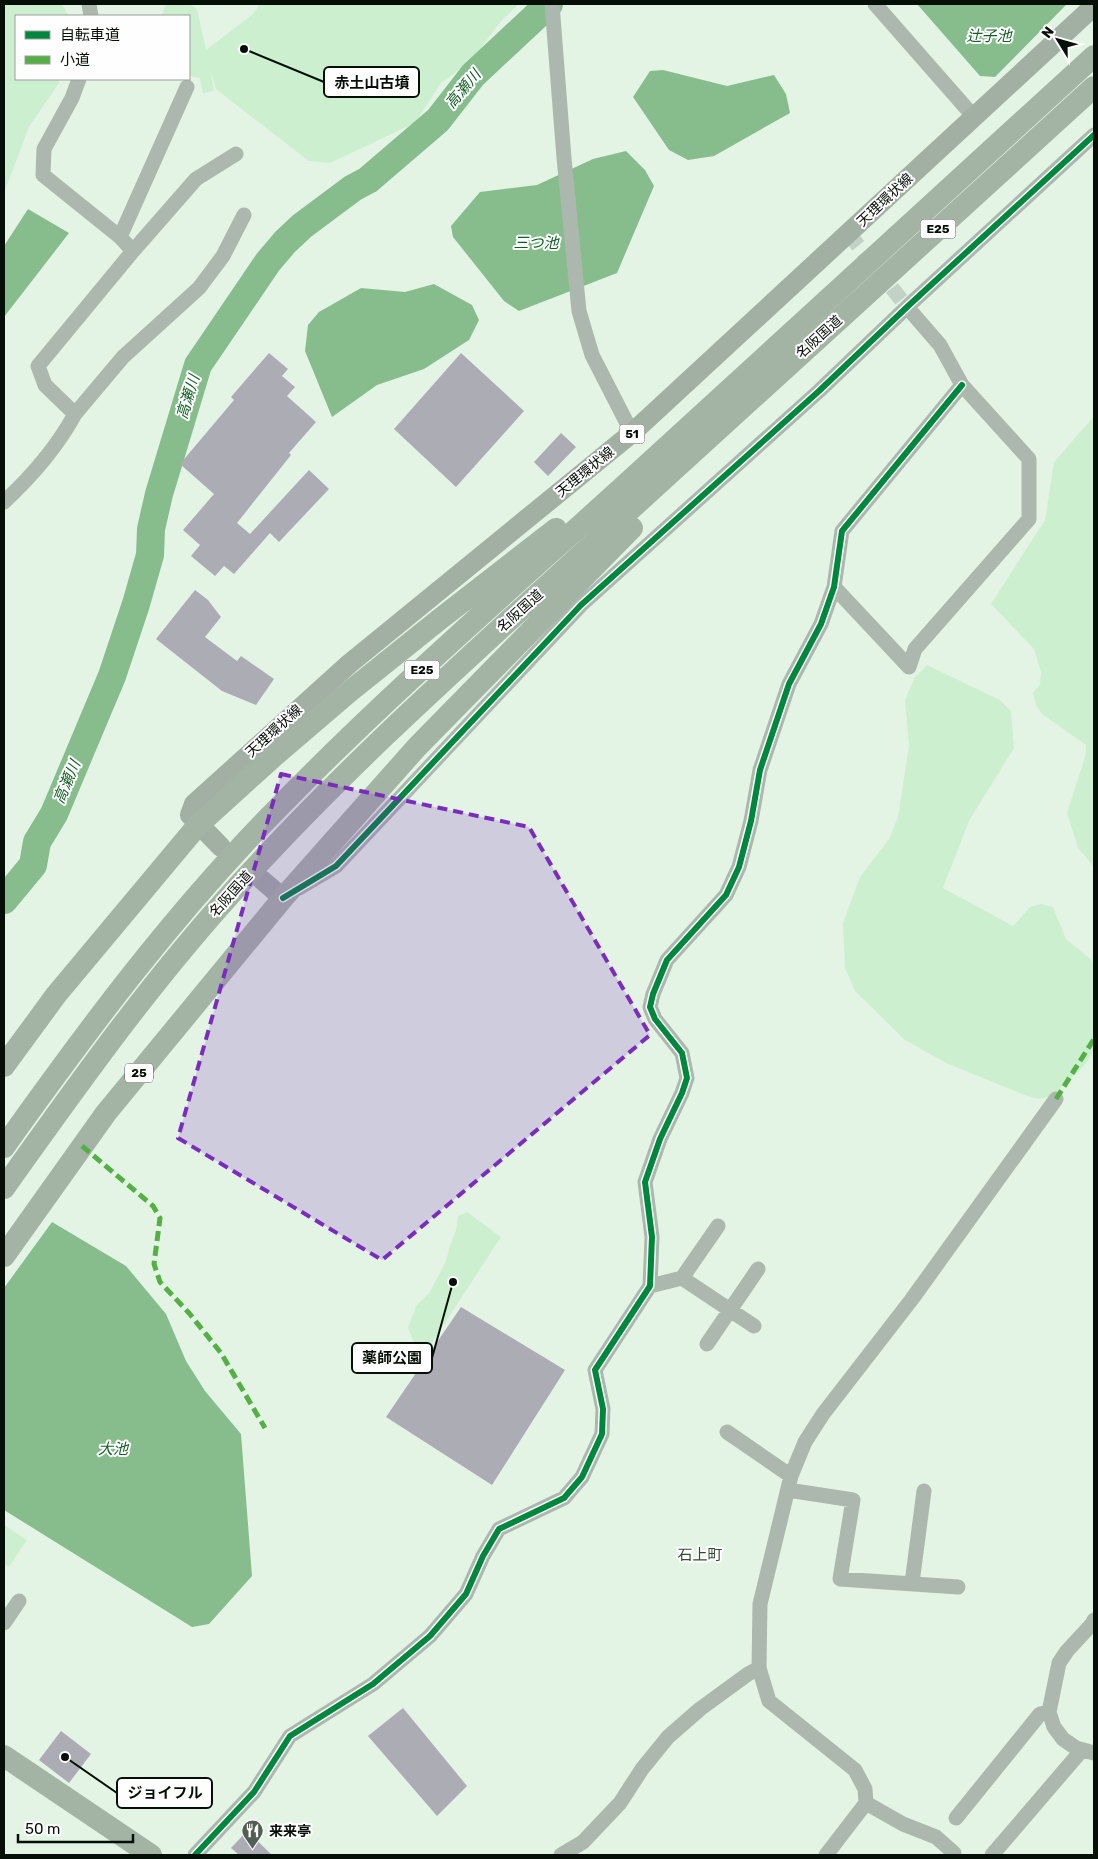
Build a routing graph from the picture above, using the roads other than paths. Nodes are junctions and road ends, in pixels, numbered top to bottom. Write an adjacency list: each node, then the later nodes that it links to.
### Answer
1 (552, 4): 19 (street)
2 (875, 4): 8 (street)
3 (1094, 6): 8 (main road, 天理環状線 / 51)
4 (1094, 56): 13 (highway, 名阪国道 / E25)
5 (79, 80): 12 (street)
6 (187, 87): 12 (street)
7 (1094, 87): 16 (highway, 名阪国道 / E25)
8 (974, 118): 19 (main road, 天理環状線 / 51)
9 (1094, 135): 15 (street)
10 (236, 154): 14 (street)
11 (244, 215): 18 (street)
12 (120, 237): 14 (street)
13 (892, 241): 22 (highway, E25); 28 (highway, 名阪国道 / E25)
14 (133, 251): 18 (street)
15 (907, 307): 17 (street); 25 (street)
16 (781, 372): 25 (highway, E25); 29 (highway, 名阪国道 / E25)
17 (962, 385): 21 (street); 21 (street)
18 (75, 414): 20 (street)
19 (632, 433): 22 (main road, 天理環状線 / 51)
20 (4, 502)
21 (834, 587): 34 (street)
22 (198, 825): 23 (main road); 26 (highway)
23 (221, 847)
24 (262, 880): 25 (main road)
25 (283, 898): 31 (highway, 25)
26 (4, 1066)
27 (1056, 1099): 39 (street)
28 (4, 1147)
29 (4, 1188)
30 (718, 1226): 33 (street)
31 (4, 1256)
32 (758, 1269): 35 (street)
33 (682, 1278): 34 (street); 35 (street)
34 (650, 1286): 54 (street)
35 (731, 1310): 36 (street); 37 (street)
36 (754, 1326)
37 (707, 1344)
38 (727, 1432): 39 (street)
39 (790, 1483): 41 (street); 46 (street)
40 (924, 1491): 41 (street)
41 (912, 1584): 42 (street)
42 (958, 1587)
43 (19, 1601): 45 (street)
44 (1094, 1620): 47 (street)
45 (4, 1623)
46 (759, 1668): 50 (street); 55 (street)
47 (1049, 1712): 48 (street); 51 (street)
48 (1088, 1752): 57 (street)
49 (7, 1764): 53 (highway)
50 (866, 1803): 52 (street); 56 (street)
51 (956, 1818)
52 (954, 1853)
53 (151, 1855)
54 (195, 1855)
55 (561, 1855)
56 (826, 1855)
57 (992, 1855)

